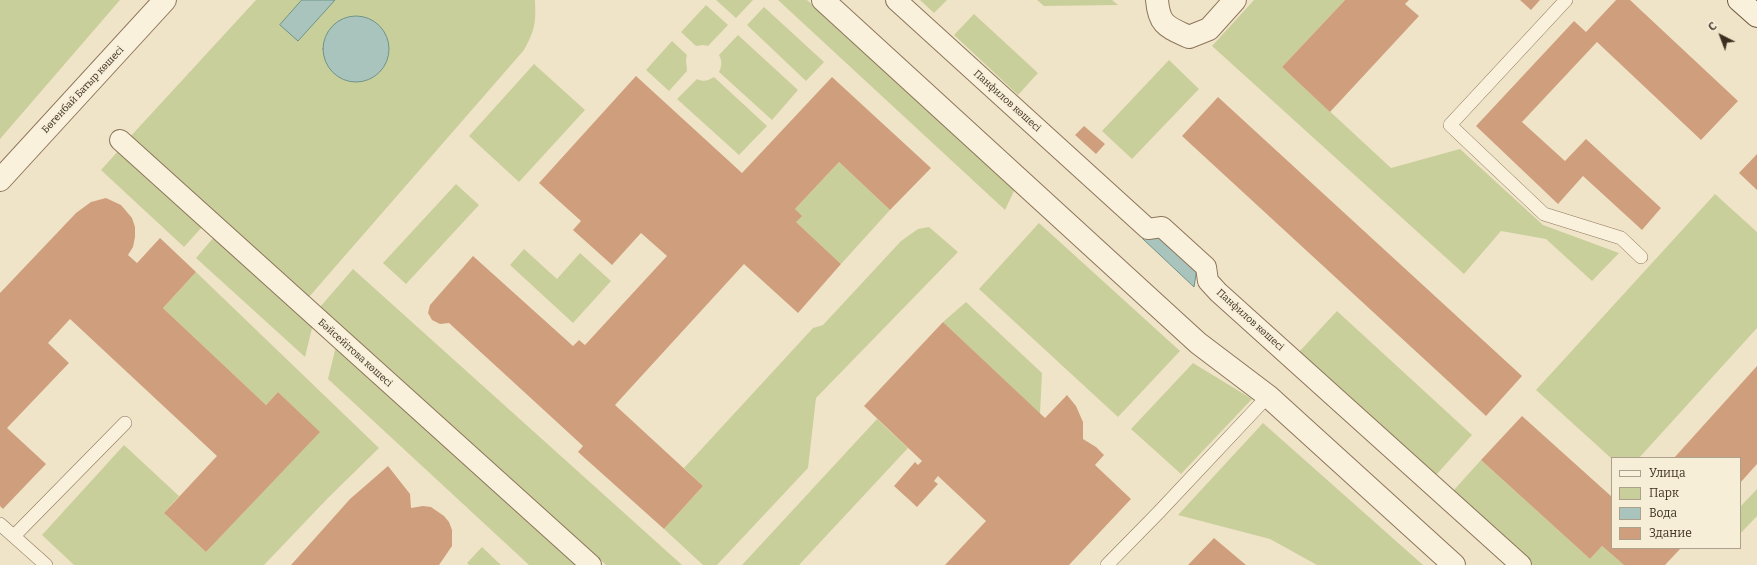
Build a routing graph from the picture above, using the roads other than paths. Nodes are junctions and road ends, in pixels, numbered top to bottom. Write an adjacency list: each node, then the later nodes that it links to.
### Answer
1 (165, 0): 10 (street, Бөгенбай Батыр көшесі)
2 (823, 0): 12 (street)
3 (896, 0): 20 (street, Панфилов көшесі)
4 (1157, 0): 5 (street)
5 (1235, 0)
6 (1566, 0): 11 (lane)
7 (1739, 0): 8 (street)
8 (1757, 16)
9 (120, 140): 17 (street, Бәйсейітова көшесі)
10 (0, 180)
11 (1641, 257)
12 (1268, 396): 18 (lane); 19 (street)
13 (125, 423): 15 (lane)
14 (0, 524): 15 (lane)
15 (14, 536): 16 (lane)
16 (46, 565)
17 (590, 565)
18 (1106, 565)
19 (1454, 565)
20 (1521, 565)

